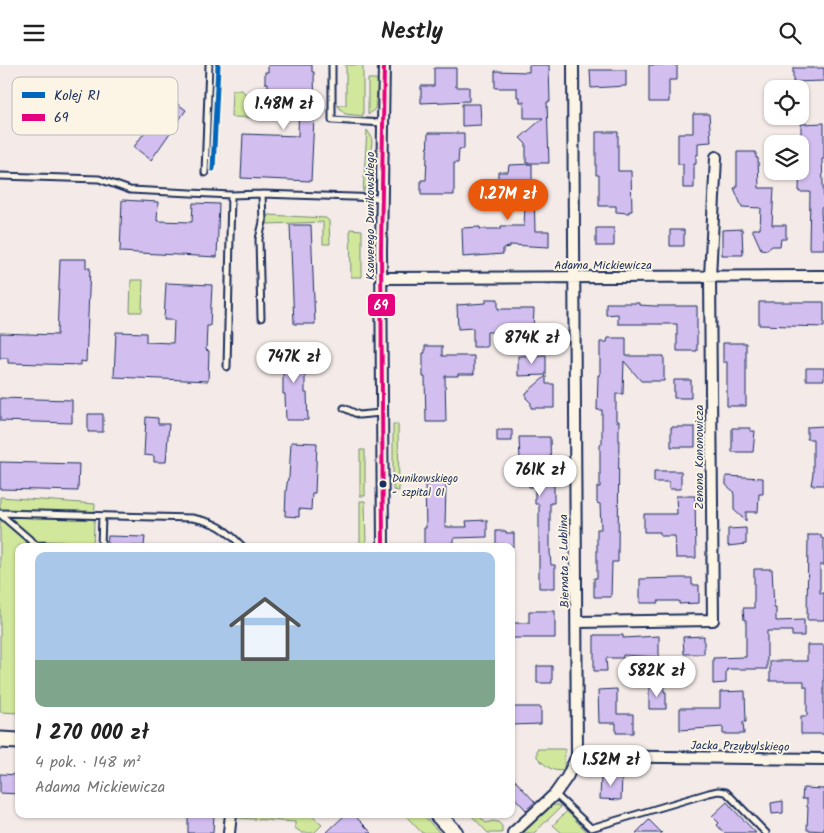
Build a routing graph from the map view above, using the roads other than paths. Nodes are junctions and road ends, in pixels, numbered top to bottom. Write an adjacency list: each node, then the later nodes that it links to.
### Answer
1 (209, 65): 7 (lane)
2 (332, 65): 5 (lane)
3 (384, 65): 5 (street, Ksawerego Dunikowskiego)
4 (573, 65): 13 (street, Biernata z Lublina)
5 (383, 123): 11 (street, Ksawerego Dunikowskiego)
6 (716, 157): 14 (street, Zenona Kononowicza)
7 (205, 173)
8 (0, 176): 10 (lane)
9 (262, 194): 10 (lane); 11 (lane); 16 (lane)
10 (231, 195): 17 (lane)
11 (382, 198): 15 (street, Ksawerego Dunikowskiego)
12 (824, 276): 14 (street, Adama Mickiewicza)
13 (573, 277): 14 (street, Adama Mickiewicza); 15 (street, Adama Mickiewicza); 26 (street, Biernata z Lublina)
14 (710, 277): 26 (street, Zenona Kononowicza)
15 (382, 278): 19 (street, Ksawerego Dunikowskiego)
16 (261, 318)
17 (227, 367)
18 (344, 408): 19 (lane)
19 (381, 413): 25 (street, Ksawerego Dunikowskiego)
20 (0, 514): 21 (lane); 22 (lane)
21 (102, 516): 23 (lane); 24 (lane)
22 (34, 543)
23 (101, 543)
24 (239, 543)
25 (383, 543)
26 (578, 622): 29 (street, Biernata z Lublina)
27 (0, 740): 28 (street)
28 (15, 741)
29 (578, 756): 30 (street, Jacka Przybylskiego); 31 (street)
30 (824, 759)
31 (555, 794): 36 (street); 37 (lane)
32 (230, 818): 34 (street)
33 (441, 818): 35 (street)
34 (229, 833)
35 (455, 833)
36 (513, 833)
37 (766, 833)

